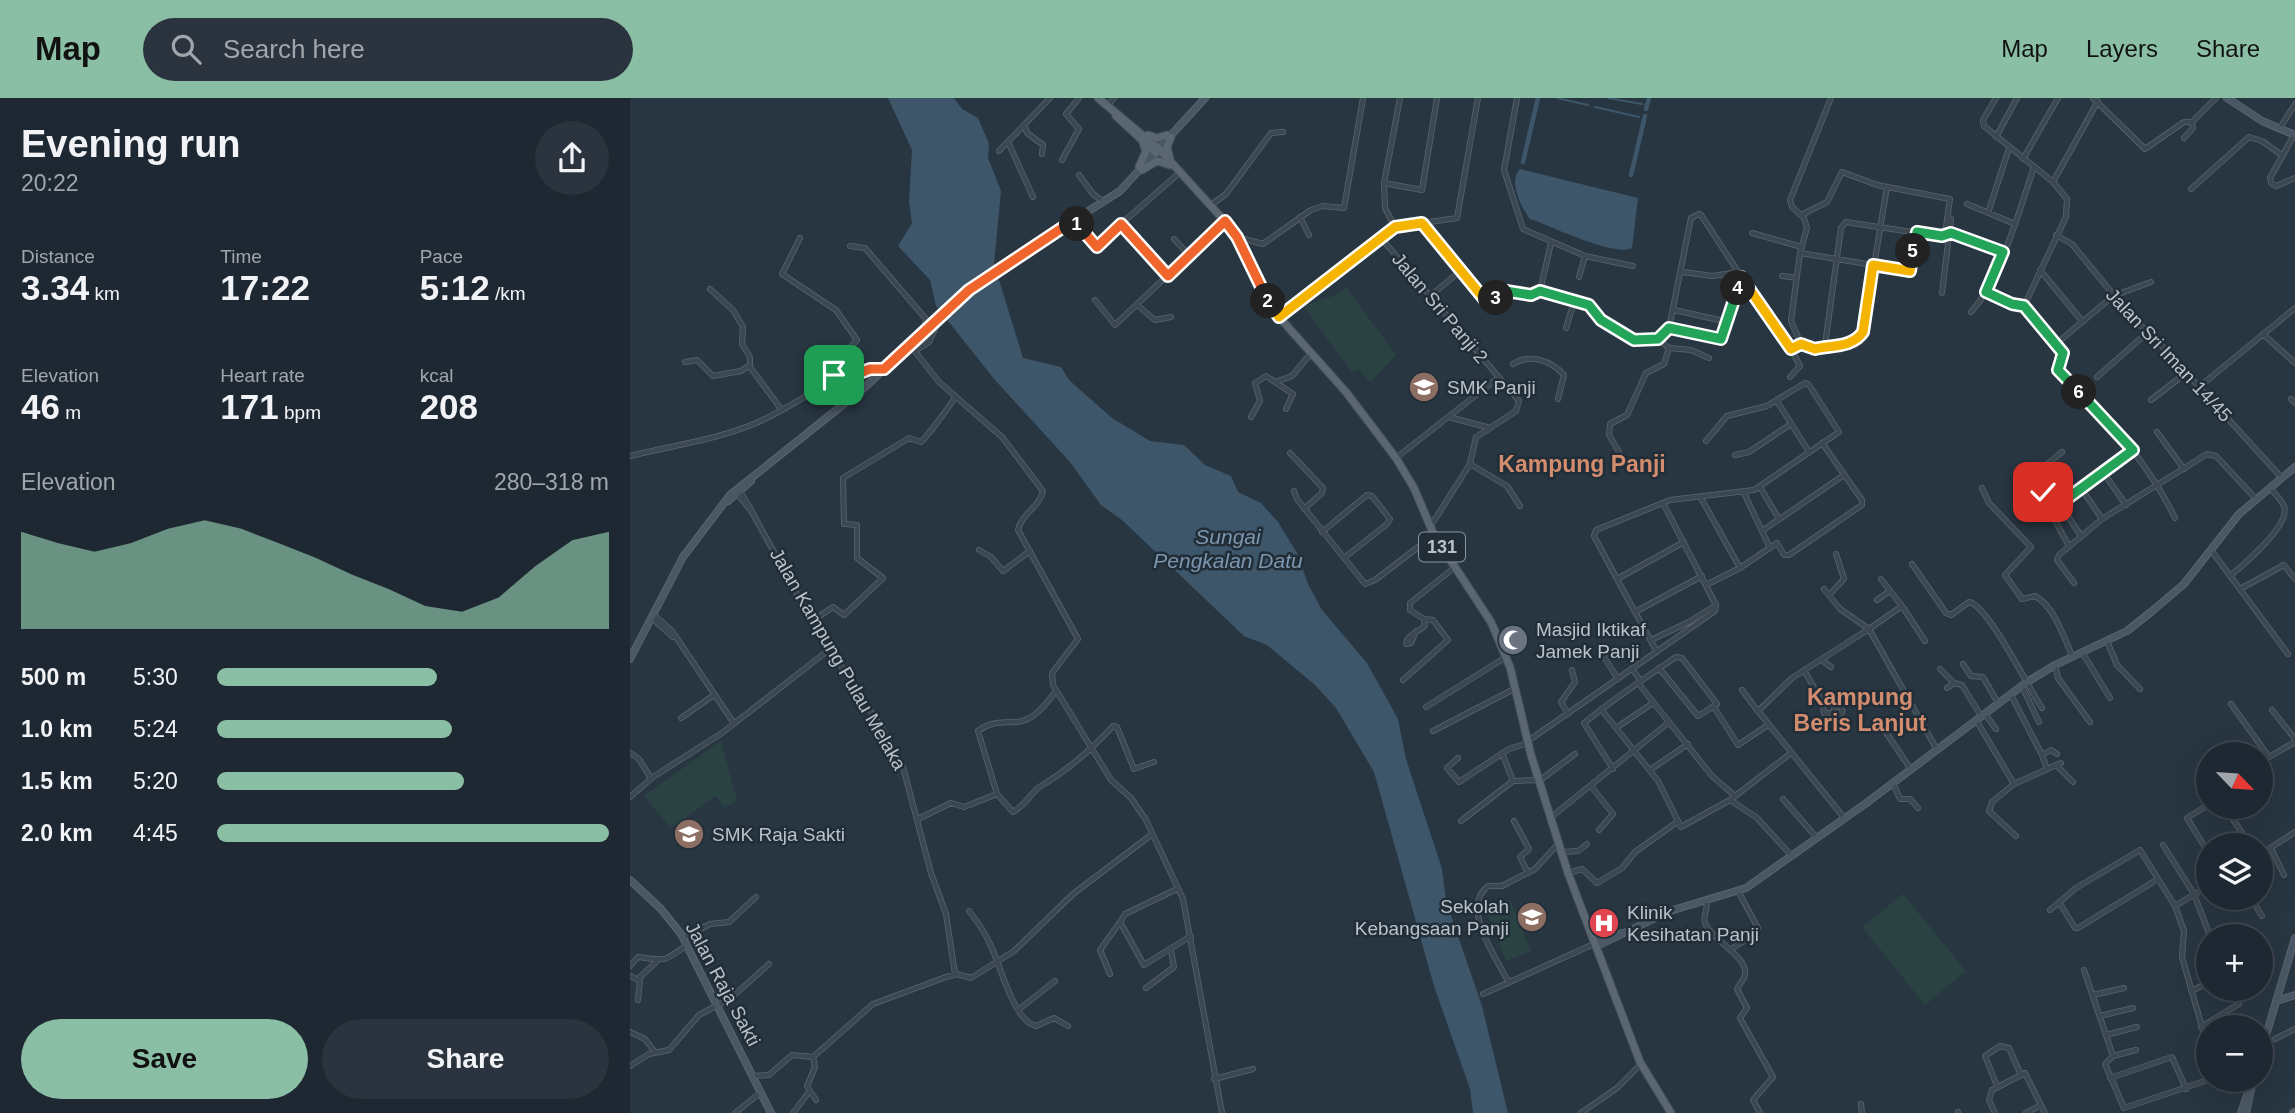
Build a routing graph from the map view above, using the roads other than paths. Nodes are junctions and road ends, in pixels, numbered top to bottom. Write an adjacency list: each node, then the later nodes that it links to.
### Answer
1 (1050, 98): 20 (street)
2 (1079, 98): 35 (street)
3 (1098, 98): 17 (main road, 131)
4 (1202, 98): 25 (main road)
5 (1363, 98): 52 (street)
6 (1400, 98): 43 (street)
7 (1437, 98): 43 (street)
8 (1478, 98): 55 (street)
9 (1517, 98): 69 (street)
10 (1831, 98): 51 (street)
11 (1996, 98): 26 (street)
12 (2017, 98): 26 (street)
13 (2058, 98): 34 (street)
14 (2216, 98): 19 (street)
15 (2227, 98): 21 (main road)
16 (2095, 100): 19 (street); 42 (street)
17 (1109, 103): 22 (main road, 131)
18 (2295, 104): 21 (street)
19 (2192, 122): 27 (street)
20 (1025, 126): 28 (street); 32 (street)
21 (2280, 129): 24 (main road)
22 (1137, 132): 25 (main road); 30 (main road, 131); 38 (main road)
23 (1283, 132): 49 (street)
24 (2295, 135): 33 (street)
25 (1169, 136): 30 (main road); 36 (main road)
26 (1996, 137): 29 (street)
27 (2184, 138)
28 (1009, 144): 31 (street); 46 (street)
29 (2010, 148): 34 (street); 50 (street)
30 (1157, 150): 36 (main road, 131); 38 (main road)
31 (999, 151)
32 (1042, 154)
33 (2283, 156): 41 (street); 45 (street)
34 (2023, 159): 37 (street)
35 (1062, 160)
36 (1171, 164): 38 (main road); 39 (main road, 131); 49 (main road, 131)
37 (2034, 167): 42 (street); 57 (street)
38 (1140, 169): 47 (main road)
39 (1178, 174): 49 (main road, 131); 56 (street)
40 (1079, 175): 47 (street)
41 (2295, 178)
42 (2053, 182): 64 (street)
43 (1384, 183): 59 (street)
44 (1887, 187): 51 (street); 58 (street); 62 (street)
45 (2190, 189)
46 (1033, 197)
47 (1104, 202): 53 (main road)
48 (1967, 204): 50 (street)
49 (1210, 205): 54 (main road, 131)
50 (1988, 214): 57 (street)
51 (1801, 215): 71 (street)
52 (1300, 217): 63 (street); 65 (street)
53 (1074, 220): 56 (street); 107 (main road)
54 (1225, 221): 65 (main road, 131); 73 (street)
55 (1422, 223): 59 (street); 79 (street)
56 (1121, 224): 82 (street)
57 (2015, 224): 72 (street)
58 (1880, 226): 60 (street); 75 (street); 76 (street)
59 (1395, 227): 67 (street)
60 (1917, 232): 62 (street); 76 (street)
61 (1752, 233): 71 (street)
62 (1948, 234): 72 (street); 90 (street)
63 (1309, 235)
64 (2056, 236): 78 (street); 91 (street, Jalan Sri Iman 14/45)
65 (1237, 237): 101 (main road, 131)
66 (800, 238): 130 (street)
67 (1381, 238): 92 (street, Jalan Sri Panji 2); 101 (street)
68 (1174, 239): 73 (street)
69 (1551, 243): 74 (street); 88 (street)
70 (850, 246): 107 (street)
71 (1801, 250): 75 (street); 85 (street)
72 (2003, 252): 89 (street)
73 (1190, 256): 82 (street)
74 (1585, 256): 77 (street); 84 (street)
75 (1837, 259): 76 (street); 114 (street)
76 (1873, 265): 114 (street)
77 (1633, 266)
78 (2040, 271): 96 (street); 102 (street)
79 (1460, 272): 88 (street); 92 (street)
80 (1683, 272): 81 (street); 81 (street); 98 (street)
81 (1740, 275): 103 (street); 116 (street)
82 (1168, 276): 95 (street)
83 (1782, 276): 85 (street)
84 (1579, 277)
85 (1797, 278): 112 (street)
86 (2151, 282): 91 (street)
87 (710, 289): 123 (street)
88 (1540, 291): 94 (street)
89 (1986, 292): 96 (street); 99 (street)
90 (1942, 293)
91 (2113, 296): 102 (street); 108 (street, Jalan Sri Iman 14/45)
92 (1429, 297): 126 (street, Jalan Sri Panji 2)
93 (1095, 300): 95 (street)
94 (1574, 302): 105 (street); 110 (street)
95 (1137, 305): 100 (street)
96 (2024, 306): 113 (street)
97 (2295, 308): 109 (street)
98 (1674, 310): 103 (street); 106 (street)
99 (1971, 312)
100 (1171, 317)
101 (1279, 317): 118 (main road, 131)
102 (2082, 321): 113 (street)
103 (1728, 322): 106 (street)
104 (936, 327): 117 (street)
105 (1566, 328)
106 (1669, 328): 110 (street)
107 (925, 329): 111 (main road)
108 (2148, 332): 125 (street, Jalan Sri Iman 14/45); 128 (street)
109 (2263, 334): 121 (street); 131 (street)
110 (1658, 339): 115 (street)
111 (910, 344): 117 (street); 124 (main road)
112 (1801, 344): 114 (street); 116 (street)
113 (2056, 344): 145 (street)
114 (1825, 345)
115 (1668, 348): 119 (street); 146 (street)
116 (1791, 349): 127 (street)
117 (915, 351): 132 (street)
118 (1311, 354): 129 (street); 152 (main road, 131)
119 (1709, 358)
120 (685, 362): 123 (street)
121 (2295, 363)
122 (1513, 364): 133 (street)
123 (750, 365): 137 (street)
124 (884, 369): 130 (street); 164 (main road)
125 (2186, 373): 131 (street, Jalan Sri Iman 14/45); 134 (street)
126 (1499, 377): 139 (street); 141 (street, Jalan Sri Panji 2)
127 (1790, 377)
128 (2097, 377)
129 (1277, 381): 136 (street); 138 (street)
130 (837, 382): 137 (street)
131 (2199, 387): 158 (street, Jalan Sri Iman 14/45)
132 (955, 397): 187 (street); 210 (street)
133 (1558, 399)
134 (2151, 400)
135 (1777, 401): 140 (street); 143 (street); 144 (street)
136 (1286, 409)
137 (780, 410): 151 (street)
138 (1251, 417)
139 (1449, 417): 141 (street); 152 (street)
140 (1791, 424): 147 (street); 150 (street)
141 (1490, 428): 153 (street)
142 (2157, 432): 155 (street)
143 (1706, 441)
144 (1822, 443): 147 (street); 157 (street)
145 (2133, 450): 156 (street); 159 (street)
146 (1619, 452)
147 (1810, 452): 160 (street)
148 (2062, 452): 174 (street)
149 (1290, 453): 173 (street)
150 (1735, 455)
151 (630, 456)
152 (1396, 458): 178 (main road, 131)
153 (1470, 464): 172 (street); 178 (street)
154 (2295, 467): 158 (main road)
155 (2184, 469): 159 (street); 168 (street)
156 (2104, 472): 163 (street); 171 (street)
157 (1844, 475): 176 (street); 184 (street)
158 (2281, 477): 161 (main road)
159 (2159, 485): 171 (street); 175 (street)
160 (1760, 487): 166 (street); 176 (street)
161 (2269, 487): 168 (main road); 194 (street)
162 (1983, 488): 222 (street)
163 (2081, 488): 170 (street); 177 (street)
164 (738, 491): 208 (main road); 210 (street, Jalan Kampung Pulau Melaka)
165 (1294, 491): 173 (street)
166 (1744, 493): 167 (street); 179 (street)
167 (1701, 498): 169 (street); 192 (street)
168 (2255, 498): 186 (main road)
169 (1663, 503): 182 (street); 195 (street)
170 (2060, 503): 174 (street); 181 (street)
171 (2126, 505): 177 (street)
172 (1520, 506)
173 (1304, 509): 180 (street)
174 (2049, 512): 183 (street)
175 (2175, 518)
176 (1779, 519): 179 (street)
177 (2102, 519): 181 (street)
178 (1432, 531): 189 (street); 191 (main road, 131)
179 (1762, 531): 184 (street)
180 (1322, 532): 189 (street); 189 (street)
181 (2081, 536): 183 (street)
182 (1684, 542): 193 (street); 195 (street)
183 (2069, 547): 198 (street)
184 (1770, 548): 192 (street)
185 (979, 550): 187 (street)
186 (2211, 550): 194 (street); 215 (main road)
187 (1030, 551): 242 (street)
188 (1836, 554): 203 (street)
189 (1344, 558)
190 (1912, 564): 237 (street)
191 (1455, 567): 209 (street); 221 (main road, 131)
192 (1740, 568): 199 (street)
193 (1702, 576): 199 (street); 207 (street)
194 (2230, 576): 201 (street)
195 (1617, 579): 207 (street)
196 (1881, 579): 202 (street)
197 (2295, 579): 201 (street)
198 (2074, 583)
199 (1706, 584): 205 (street)
200 (1824, 589): 203 (street)
201 (2240, 589): 220 (street)
202 (1890, 591): 204 (street); 206 (street)
203 (1829, 595): 211 (street)
204 (1877, 600)
205 (1716, 605): 213 (street); 218 (street)
206 (1902, 606): 211 (street); 214 (street)
207 (1635, 612): 213 (street)
208 (652, 616): 223 (main road); 244 (street)
209 (1424, 620): 212 (street); 234 (street)
210 (812, 621): 216 (street, Jalan Kampung Pulau Melaka)
211 (1869, 629): 224 (street); 271 (street)
212 (1416, 631)
213 (1651, 640): 218 (street)
214 (1925, 640)
215 (2107, 641): 219 (main road); 240 (street)
216 (830, 649): 259 (street); 300 (street, Jalan Kampung Pulau Melaka)
217 (1607, 649): 233 (street)
218 (1657, 652): 229 (street)
219 (2082, 652): 222 (main road); 245 (street)
220 (2288, 654)
221 (1507, 656): 238 (main road, 131); 249 (street)
222 (2072, 656): 226 (main road)
223 (630, 659)
224 (1822, 660): 227 (street); 232 (street)
225 (1963, 664): 247 (street)
226 (2055, 664): 237 (main road); 261 (street)
227 (1831, 667)
228 (1659, 668): 235 (street); 250 (street); 250 (street)
229 (1632, 669): 233 (street); 235 (street)
230 (1940, 669): 236 (street)
231 (1572, 670): 256 (street)
232 (1805, 672): 254 (street); 255 (street)
233 (1618, 679): 256 (street)
234 (1403, 680)
235 (1639, 682): 246 (street); 252 (street)
236 (1954, 683): 239 (street); 257 (street)
237 (2024, 684): 243 (main road); 251 (street); 260 (street)
238 (1516, 688): 266 (street); 269 (main road, 131)
239 (1947, 688)
240 (2140, 689)
241 (1742, 690): 254 (street)
242 (1056, 691): 272 (street); 293 (street)
243 (2010, 694): 247 (main road); 279 (street)
244 (714, 695): 258 (street); 259 (street)
245 (2110, 698)
246 (1653, 702): 262 (street); 264 (street)
247 (1998, 703): 257 (main road)
248 (2231, 704): 268 (street)
249 (1426, 707)
250 (1714, 707): 263 (street)
251 (2042, 708)
252 (1601, 709): 264 (street); 283 (street)
253 (2272, 710): 268 (street)
254 (1758, 711): 263 (street)
255 (1834, 711)
256 (1567, 714): 269 (street)
257 (1981, 716): 265 (street); 271 (main road); 291 (street)
258 (681, 718)
259 (733, 722): 286 (street)
260 (2039, 722)
261 (2090, 722)
262 (1668, 723): 270 (street); 273 (street)
263 (1768, 725): 276 (street)
264 (1616, 728): 273 (street)
265 (1996, 729)
266 (1433, 731)
267 (1885, 731): 282 (street)
268 (2295, 741)
269 (1527, 742): 275 (street); 287 (main road, 131)
270 (1688, 744): 285 (street); 295 (street)
271 (1936, 748): 282 (main road)
272 (1092, 749): 281 (street); 293 (street); 308 (street)
273 (1631, 750): 283 (street); 285 (street)
274 (630, 753): 286 (street)
275 (1502, 753): 280 (street); 288 (street)
276 (1791, 753): 295 (street); 301 (street)
277 (1575, 754): 287 (street)
278 (2057, 754): 279 (street)
279 (2042, 755): 284 (street)
280 (1458, 758)
281 (1154, 762)
282 (1910, 768): 289 (main road)
283 (1613, 769): 292 (street)
284 (2048, 769): 290 (street); 291 (street)
285 (1650, 770): 304 (street)
286 (651, 778): 294 (street)
287 (1538, 780): 288 (street); 299 (main road, 131)
288 (1513, 781): 302 (street)
289 (1892, 782): 297 (street); 301 (main road)
290 (2073, 782)
291 (2014, 784): 309 (street)
292 (1591, 786): 299 (street); 305 (street)
293 (997, 794): 300 (street)
294 (630, 797)
295 (1732, 798): 304 (street); 316 (street)
296 (1783, 799): 310 (street)
297 (1918, 808)
298 (2196, 812): 307 (street)
299 (1550, 818): 314 (main road, 131)
300 (918, 819): 347 (street, Jalan Kampung Pulau Melaka)
301 (1845, 819): 310 (main road)
302 (1461, 821)
303 (1514, 821): 317 (street)
304 (1677, 822): 318 (street)
305 (1599, 831)
306 (2295, 832): 313 (street)
307 (2196, 833)
308 (1151, 835): 322 (street); 344 (street)
309 (2016, 835)
310 (1818, 839): 316 (main road)
311 (1587, 844): 314 (street)
312 (2163, 845): 324 (street)
313 (2273, 847)
314 (1559, 848): 317 (street); 318 (main road, 131)
315 (2273, 852): 319 (street)
316 (1792, 857): 323 (main road)
317 (1528, 873): 352 (street)
318 (1568, 873): 338 (main road, 131)
319 (2284, 875)
320 (2158, 879): 327 (street); 327 (street); 328 (street)
321 (631, 884): 336 (main road, Jalan Raja Sakti)
322 (1177, 889): 333 (street); 335 (street)
323 (1738, 891): 326 (main road); 340 (street)
324 (2194, 894): 328 (street); 334 (street)
325 (756, 897): 336 (street)
326 (1706, 902): 338 (main road); 340 (street)
327 (2059, 902): 329 (street)
328 (2175, 906): 356 (street)
329 (2050, 910)
330 (2258, 910): 332 (street)
331 (969, 911): 344 (street)
332 (2262, 916)
333 (1120, 922): 341 (street); 348 (street)
334 (2205, 924)
335 (1191, 936): 341 (street); 386 (street)
336 (682, 938): 339 (main road, Jalan Raja Sakti)
337 (2295, 938): 362 (main road)
338 (1596, 943): 352 (street); 380 (main road, 131)
339 (687, 945): 342 (street); 363 (main road, Jalan Raja Sakti)
340 (1731, 949): 402 (street)
341 (1171, 950): 353 (street)
342 (657, 961): 345 (street); 350 (street)
343 (769, 964): 363 (street)
344 (997, 964): 347 (street); 365 (street)
345 (630, 966)
346 (2084, 970): 358 (street)
347 (955, 974): 379 (street)
348 (1110, 974)
349 (630, 976): 350 (street)
350 (638, 979): 360 (street)
351 (1055, 981): 365 (street)
352 (1509, 983): 357 (street)
353 (1146, 988)
354 (2124, 988): 358 (street)
355 (2196, 989): 356 (street)
356 (2191, 991): 366 (street)
357 (1483, 993)
358 (2093, 995): 369 (street)
359 (2295, 995): 362 (main road)
360 (638, 1000)
361 (2238, 1001): 367 (street)
362 (2276, 1001): 368 (main road)
363 (718, 1005): 377 (street); 384 (main road, Jalan Raja Sakti)
364 (2133, 1008): 369 (street)
365 (1018, 1010): 370 (street)
366 (2198, 1015)
367 (2221, 1015)
368 (2271, 1015)
369 (2099, 1016): 374 (street)
370 (1068, 1026)
371 (2137, 1027): 374 (street)
372 (2295, 1030): 375 (street)
373 (630, 1031): 377 (street)
374 (2106, 1035): 378 (street)
375 (2275, 1039)
376 (2136, 1050): 378 (street)
377 (655, 1052): 381 (street)
378 (2113, 1055): 385 (street)
379 (813, 1057): 384 (street); 390 (street)
380 (1641, 1064): 400 (street); 401 (main road, 131)
381 (630, 1066)
382 (1253, 1069): 386 (street)
383 (2021, 1075): 388 (street); 388 (street); 395 (street)
384 (752, 1076): 392 (main road, Jalan Raja Sakti)
385 (2110, 1077): 389 (street); 389 (street)
386 (1214, 1079): 399 (street)
387 (2196, 1085): 389 (street)
388 (1997, 1086): 404 (street)
389 (2186, 1089)
390 (809, 1092): 393 (street); 398 (street)
391 (2249, 1092): 407 (main road)
392 (760, 1093): 396 (street); 397 (main road, Jalan Raja Sakti)
393 (816, 1100)
394 (1861, 1104): 403 (street)
395 (2041, 1105): 405 (street); 406 (street)
396 (735, 1113)
397 (771, 1113)
398 (793, 1113)
399 (1222, 1113)
400 (1581, 1113)
401 (1671, 1113)
402 (1760, 1113)
403 (1862, 1113)
404 (1995, 1113)
405 (2025, 1113)
406 (2045, 1113)
407 (2243, 1113)

